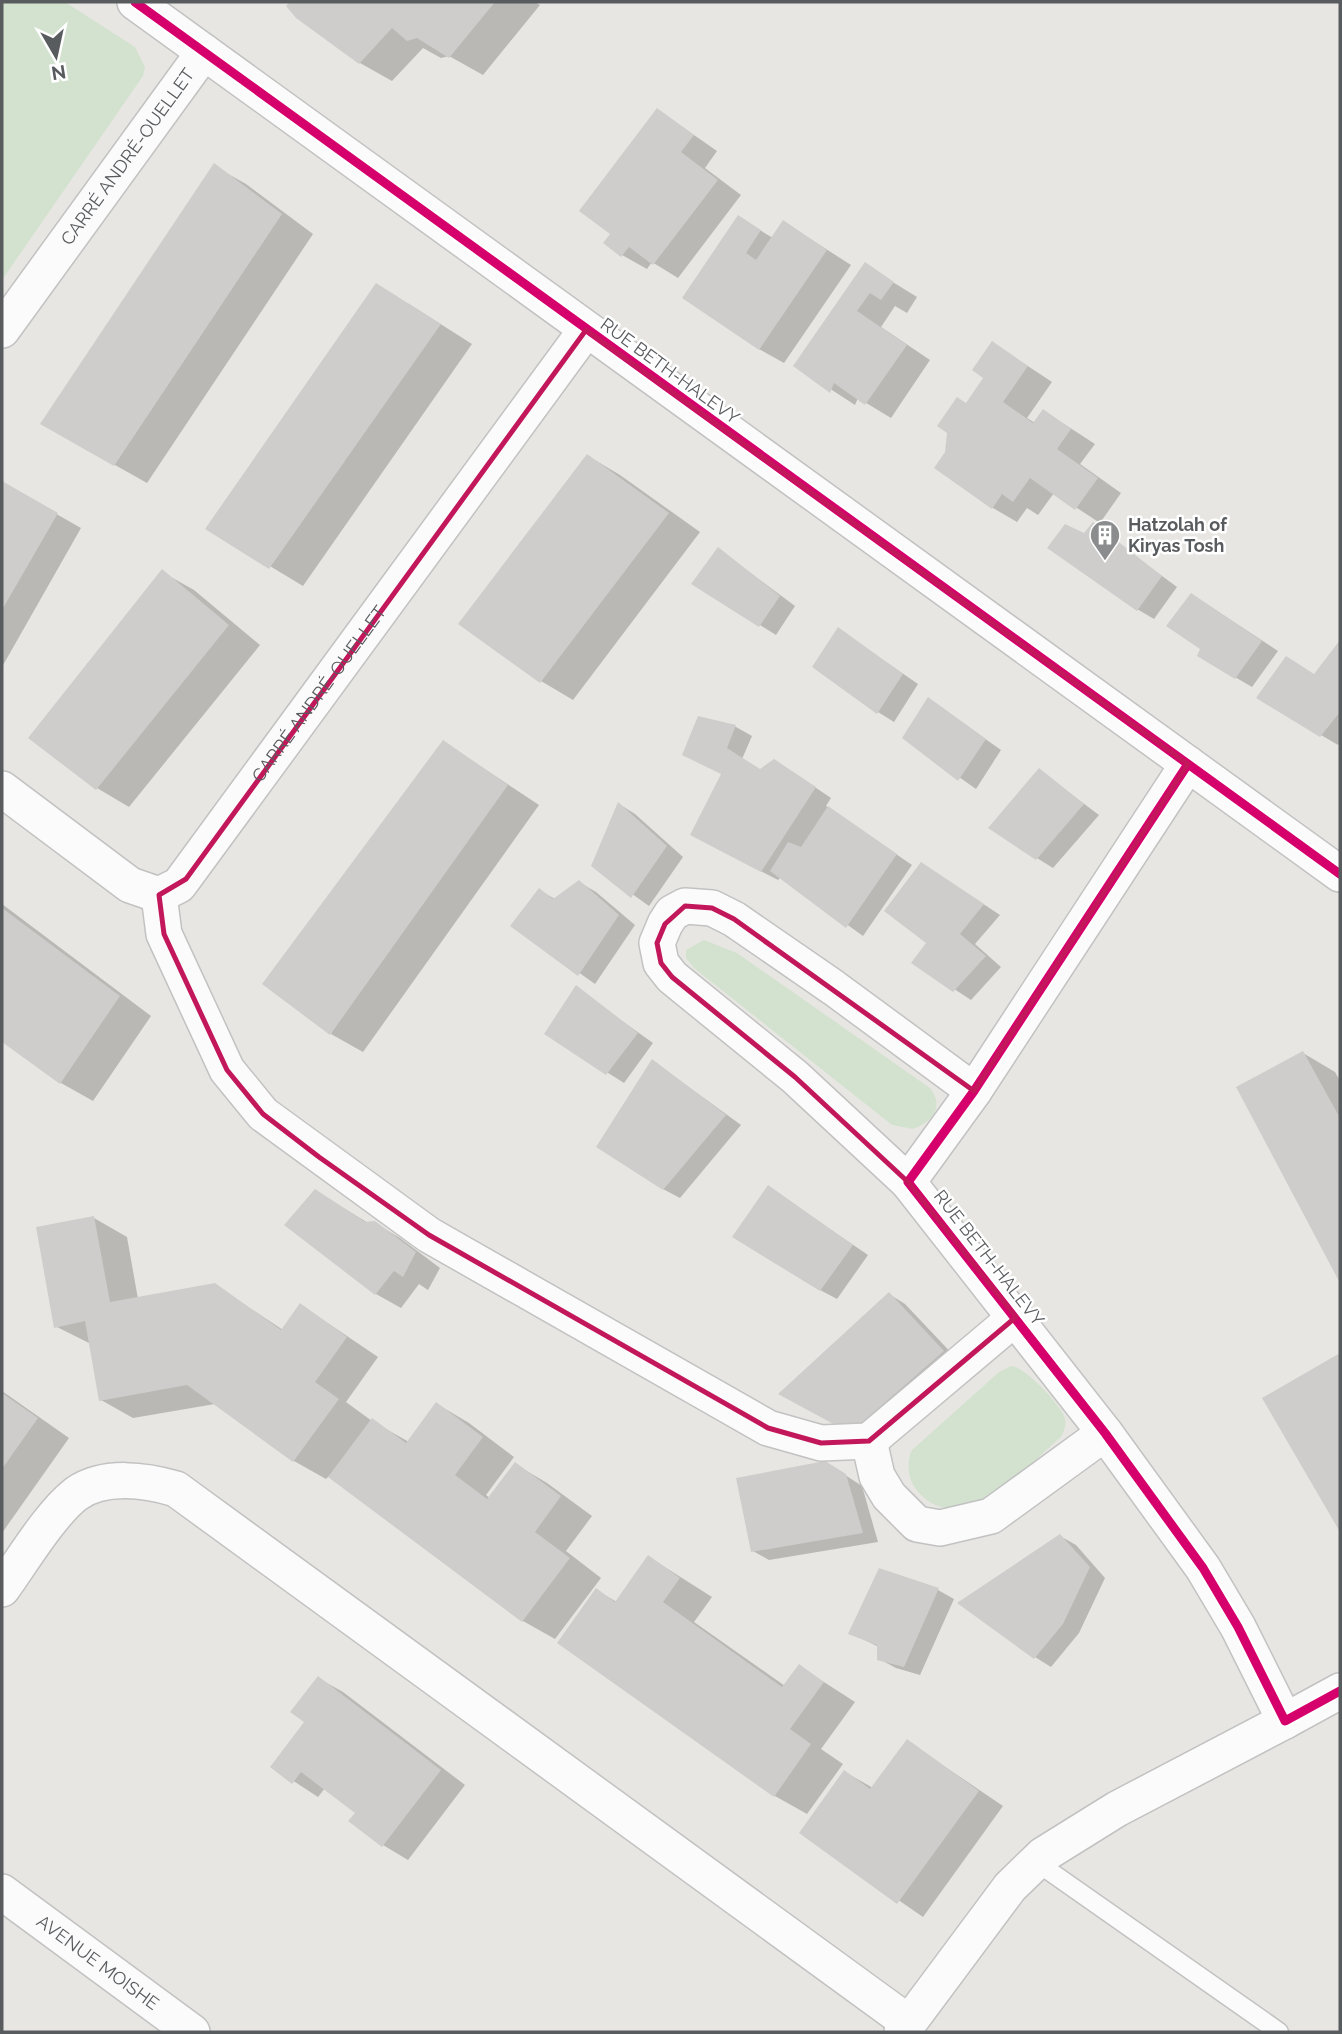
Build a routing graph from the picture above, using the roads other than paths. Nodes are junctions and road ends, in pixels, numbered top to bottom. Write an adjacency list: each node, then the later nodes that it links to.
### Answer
1 (135, 2): 2 (street, RUE BETH-HALEVY)
2 (204, 52): 3 (street, CARRÉ ANDRÉ-OUELLET); 4 (street, RUE BETH-HALEVY)
3 (2, 330)
4 (586, 330): 5 (street, RUE BETH-HALEVY); 8 (street, CARRÉ ANDRÉ-OUELLET)
5 (1188, 764): 7 (street, RUE BETH-HALEVY); 9 (street)
6 (2, 789): 8 (street)
7 (1340, 874)
8 (159, 895): 13 (street)
9 (974, 1091): 10 (street); 10 (street, RUE BETH-HALEVY)
10 (908, 1182): 11 (street, RUE BETH-HALEVY)
11 (1016, 1317): 12 (street, RUE BETH-HALEVY); 13 (street, RUE BETH-HALEVY)
12 (1105, 1433): 13 (street); 16 (street, RUE BETH-HALEVY)
13 (869, 1441)
14 (2, 1590): 19 (street)
15 (1340, 1691): 16 (street)
16 (1285, 1721): 17 (street)
17 (1035, 1861): 19 (street); 21 (lane)
18 (2, 1892): 20 (street, AVENUE MOISHE)
19 (905, 2028)
20 (192, 2032)
21 (1279, 2032)

